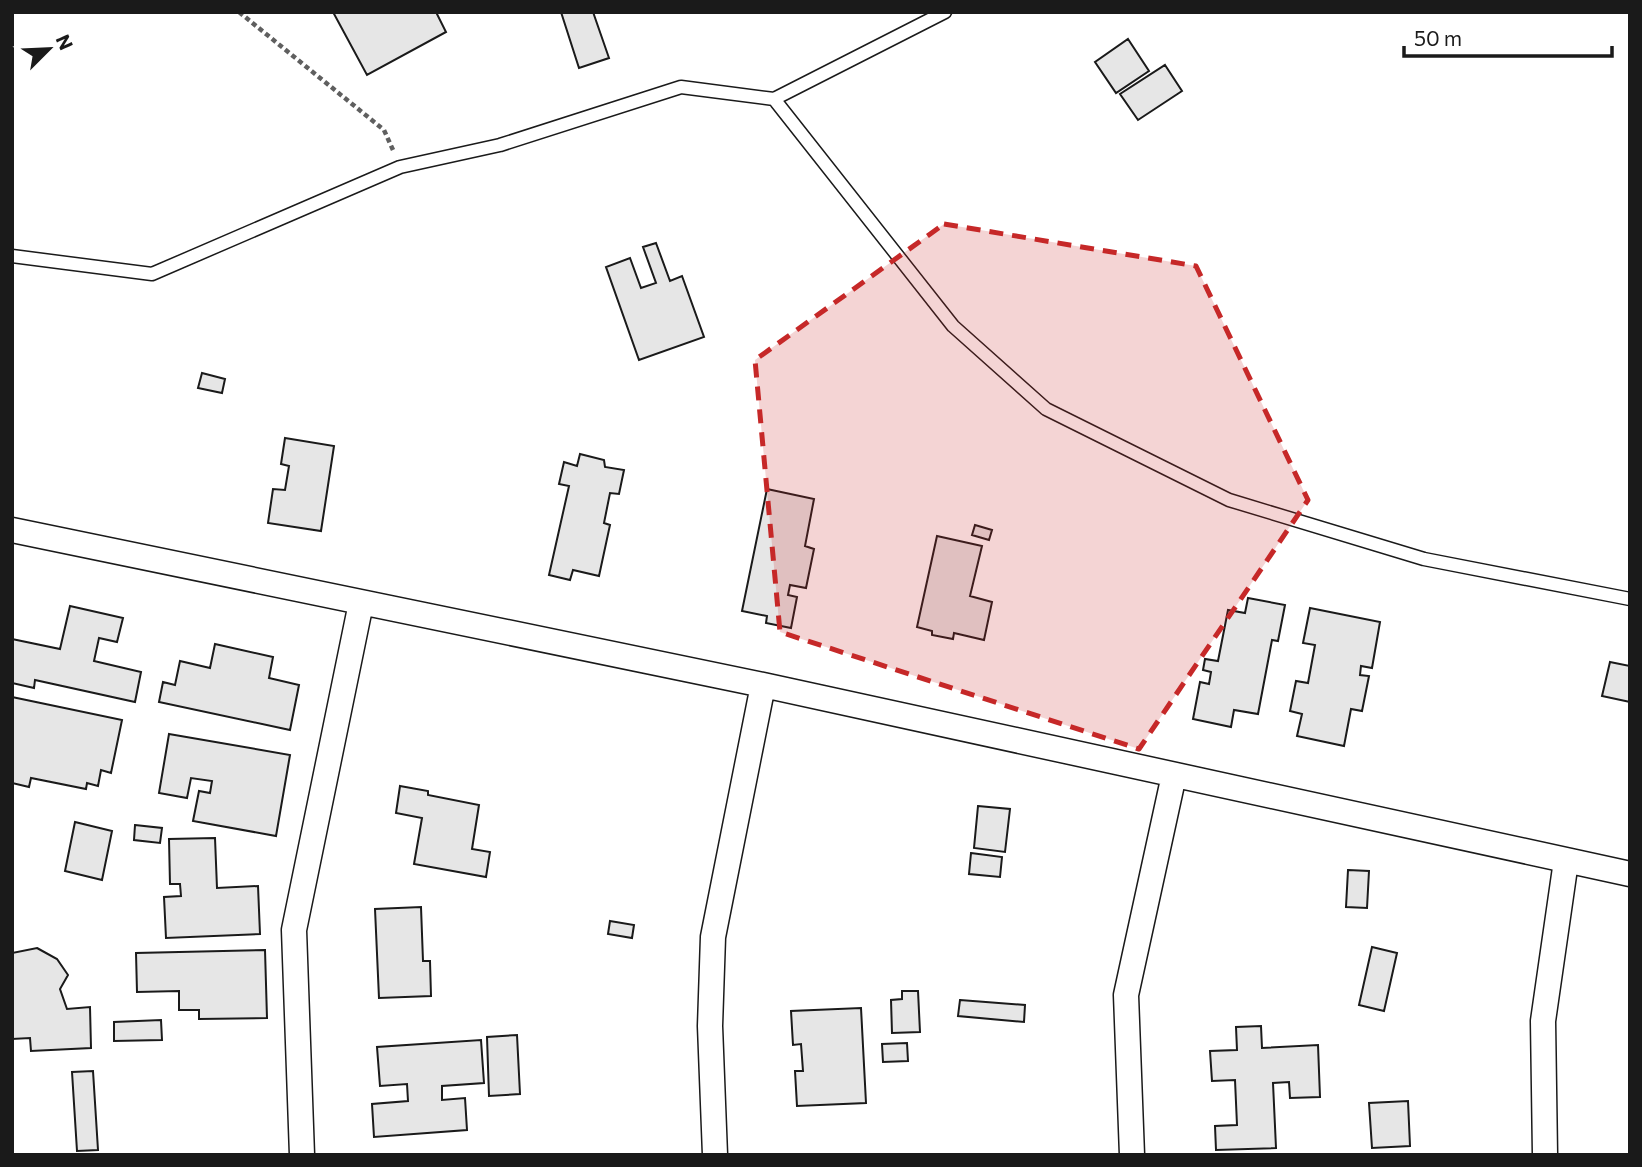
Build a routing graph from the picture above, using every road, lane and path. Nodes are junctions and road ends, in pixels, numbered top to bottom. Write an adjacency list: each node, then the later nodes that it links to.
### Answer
1 (239, 12): 4 (path)
2 (945, 12): 3 (lane)
3 (774, 99): 4 (lane); 7 (lane)
4 (400, 167): 5 (lane)
5 (12, 256)
6 (12, 530): 8 (street)
7 (1630, 598)
8 (360, 603): 9 (street); 13 (street)
9 (764, 685): 10 (street); 14 (street)
10 (1174, 775): 11 (street); 15 (street)
11 (1566, 861): 12 (street); 16 (street)
12 (1630, 873)
13 (302, 1155)
14 (715, 1155)
15 (1132, 1155)
16 (1545, 1155)

